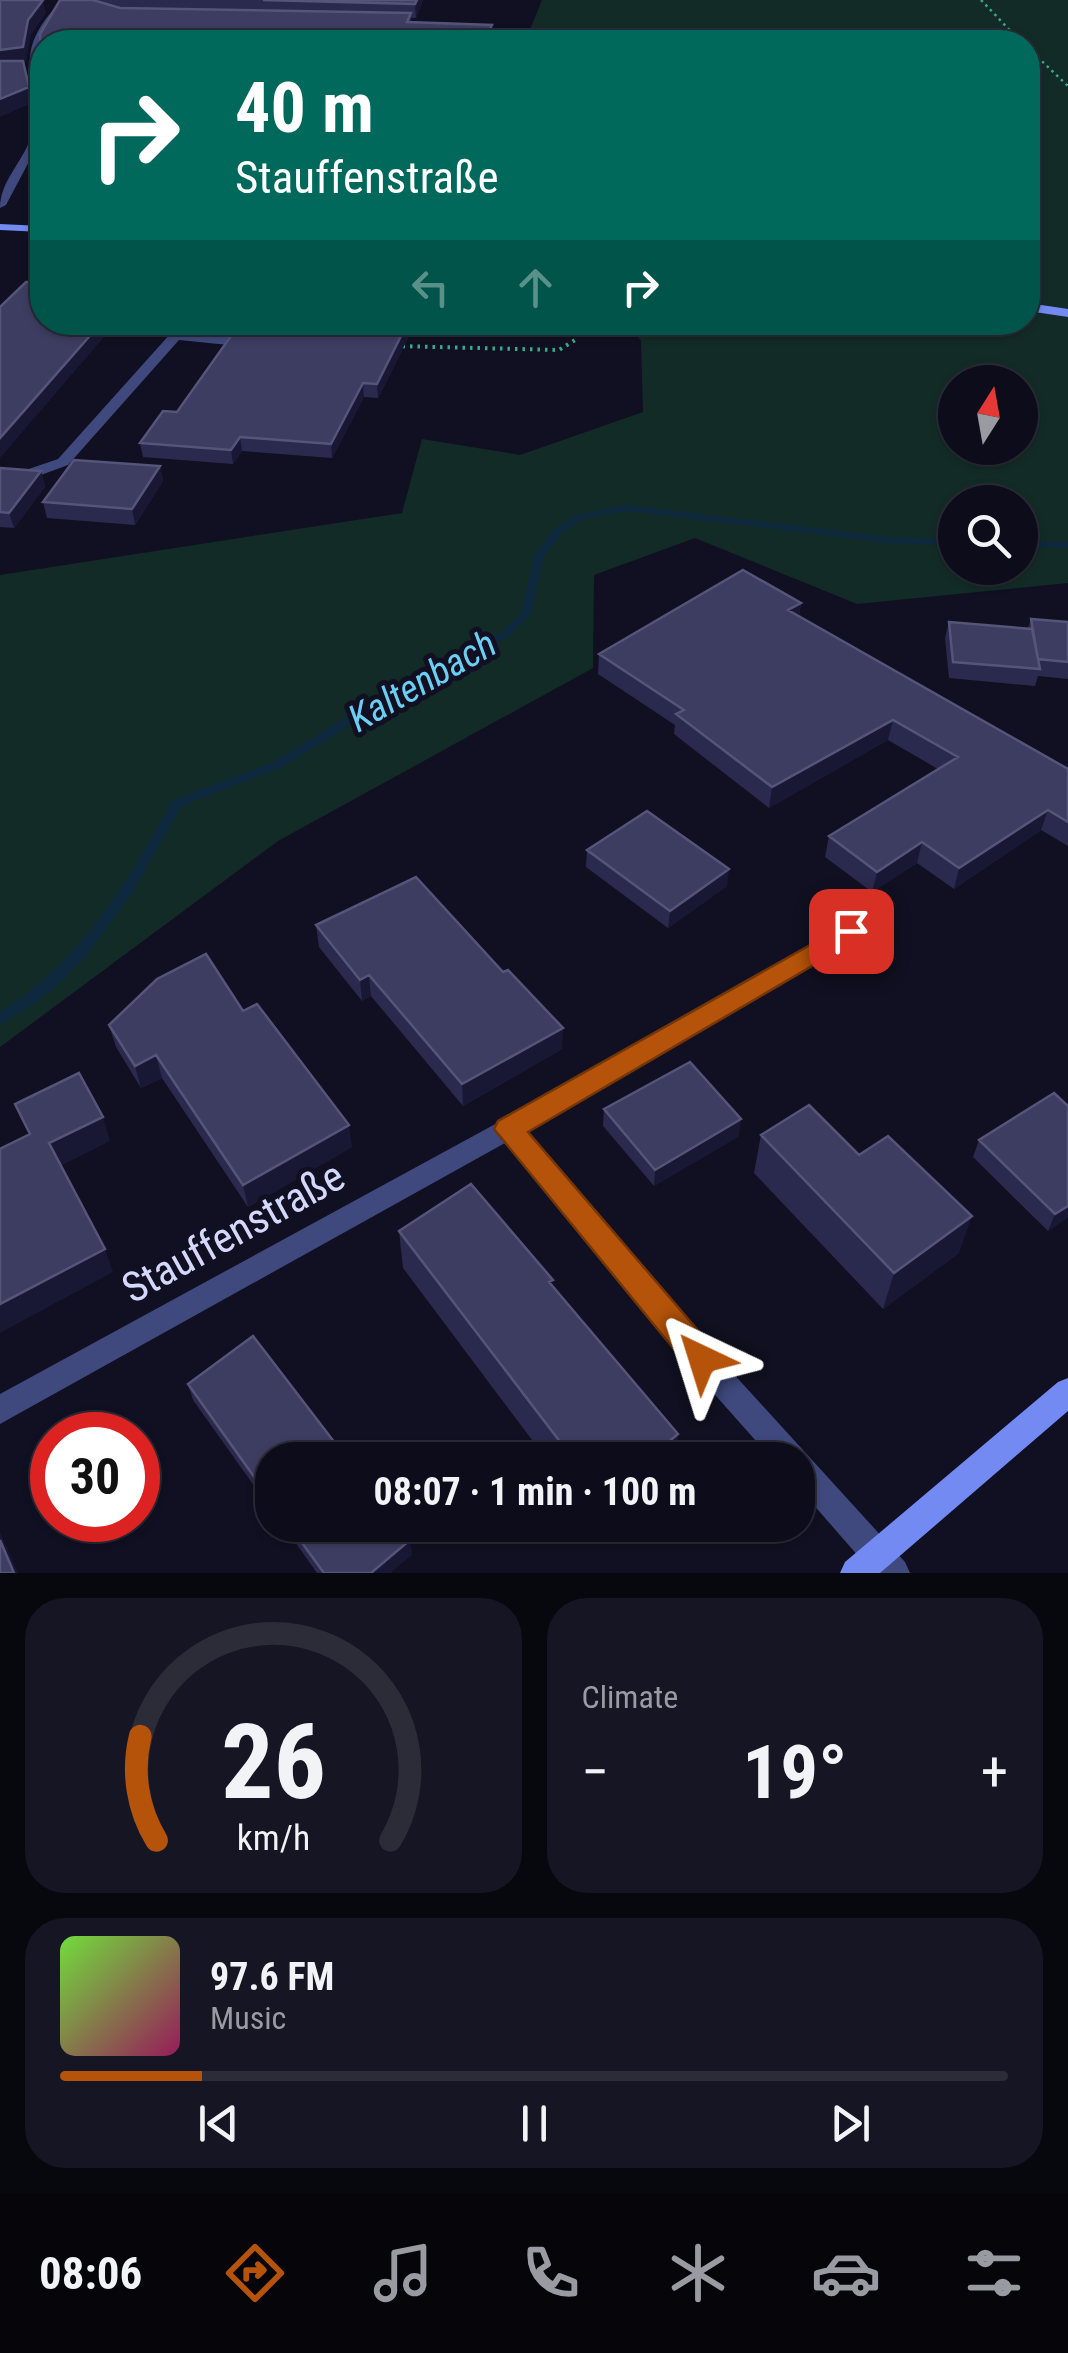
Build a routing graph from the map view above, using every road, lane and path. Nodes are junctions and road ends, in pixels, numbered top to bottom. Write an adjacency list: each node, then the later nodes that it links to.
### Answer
1 (981, 0): 4 (path)
2 (58, 5): 3 (street)
3 (43, 30)
4 (1010, 30)
5 (30, 55): 9 (street)
6 (1040, 60): 7 (path)
7 (1057, 78): 8 (path); 10 (path)
8 (1068, 78)
9 (30, 79)
10 (1068, 86)
11 (30, 150): 12 (street)
12 (0, 205)
13 (0, 227): 14 (main road)
14 (30, 228)
15 (1040, 309): 16 (main road)
16 (1068, 313)
17 (577, 335): 19 (path)
18 (239, 342): 20 (street)
19 (379, 346)
20 (0, 476)
21 (851, 931): 22 (street, Stauffenstraße)
22 (508, 1129): 24 (street, Stauffenstraße); 25 (street)
23 (1068, 1392): 27 (main road)
24 (0, 1410)
25 (777, 1442)
26 (815, 1488): 27 (street)
27 (876, 1567)

